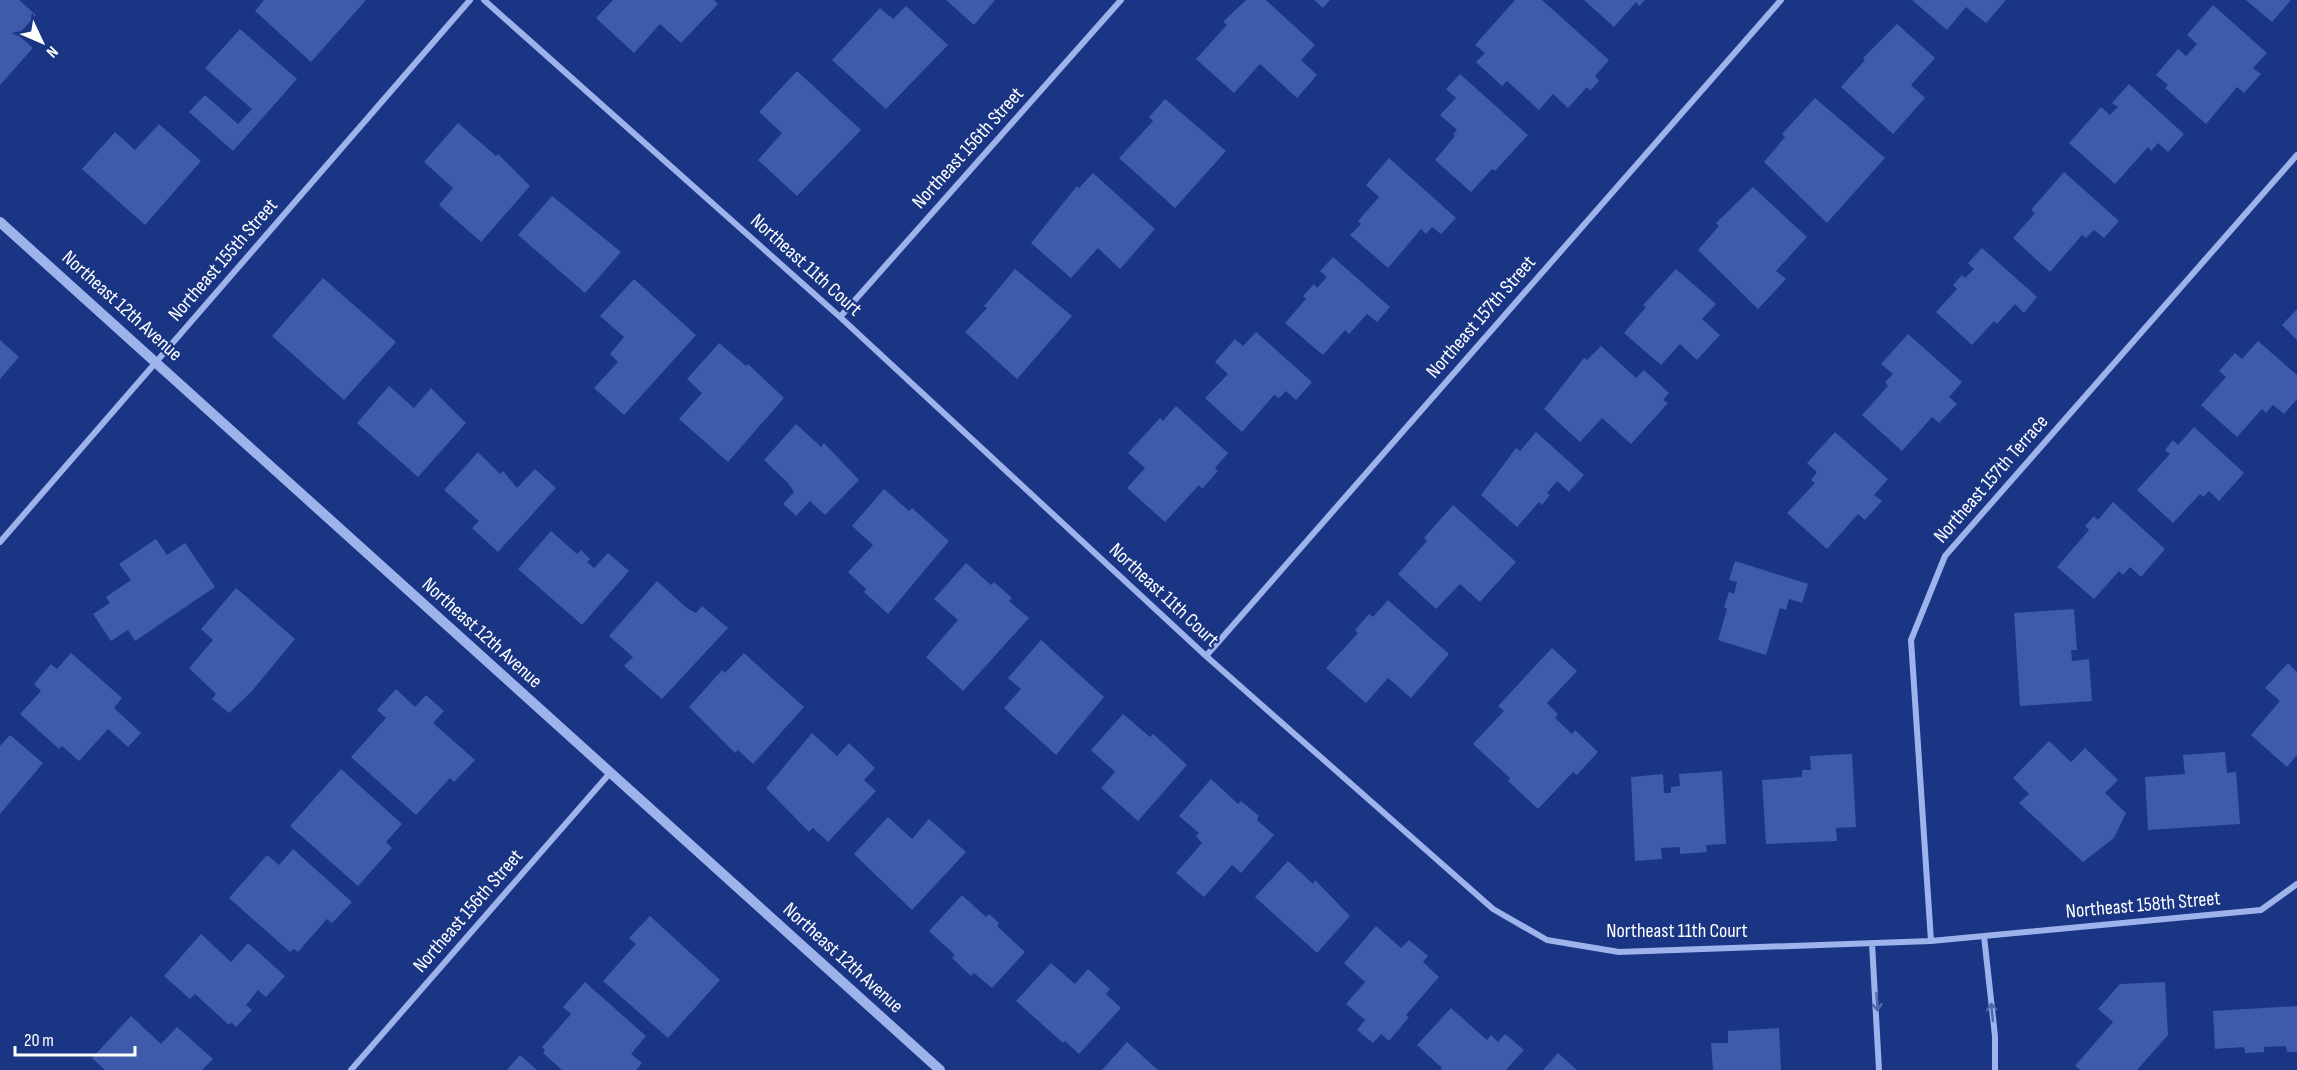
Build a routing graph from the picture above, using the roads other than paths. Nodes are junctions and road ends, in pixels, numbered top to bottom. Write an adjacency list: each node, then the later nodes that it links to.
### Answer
1 (470, 0): 8 (street, Northeast 155th Street)
2 (484, 0): 7 (street, Northeast 11th Court)
3 (1121, 0): 7 (street, Northeast 156th Street)
4 (1781, 0): 10 (street, Northeast 157th Street)
5 (2297, 156): 14 (street, Northeast 157th Terrace)
6 (0, 222): 8 (street, Northeast 12th Avenue)
7 (840, 317): 10 (street, Northeast 11th Court)
8 (157, 362): 9 (street, Northeast 155th Street); 11 (street, Northeast 12th Avenue)
9 (0, 542)
10 (1206, 656): 15 (street, Northeast 11th Court)
11 (610, 773): 16 (street, Northeast 156th Street); 17 (street, Northeast 12th Avenue)
12 (2297, 884): 13 (street, Northeast 158th Street)
13 (1984, 936): 14 (street, Northeast 158th Street); 19 (street, one-way to 13)
14 (1931, 941): 15 (street, Northeast 11th Court)
15 (1872, 943): 18 (street, one-way to 18)
16 (351, 1070)
17 (940, 1070)
18 (1880, 1070)
19 (1995, 1070)

